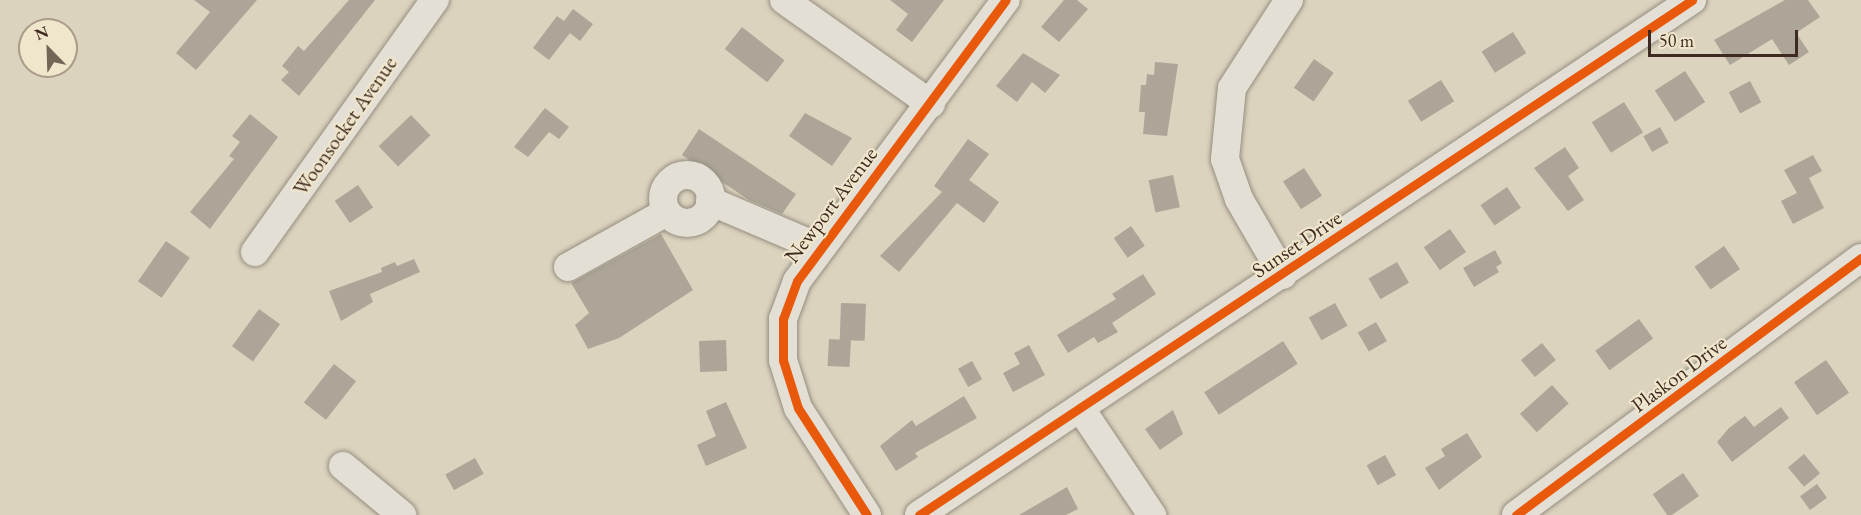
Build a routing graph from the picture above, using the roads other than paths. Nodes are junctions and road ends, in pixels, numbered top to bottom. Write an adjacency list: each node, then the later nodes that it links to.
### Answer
1 (435, 0): 10 (street, Woonsocket Avenue)
2 (784, 0): 6 (street)
3 (1006, 0): 6 (street, Newport Avenue)
4 (1289, 0): 13 (street)
5 (1692, 0): 13 (street, Sunset Drive)
6 (931, 104): 9 (street, Newport Avenue)
7 (710, 201): 8 (street); 8 (street); 9 (street)
8 (668, 212): 12 (street)
9 (820, 248): 17 (street, Newport Avenue)
10 (255, 252)
11 (1861, 258): 20 (street, Plaskon Drive)
12 (568, 267)
13 (1283, 275): 14 (street, Sunset Drive)
14 (1081, 409): 18 (street, Sunset Drive); 19 (street)
15 (343, 466): 16 (street)
16 (402, 515)
17 (867, 515)
18 (919, 515)
19 (1152, 515)
20 (1516, 515)

